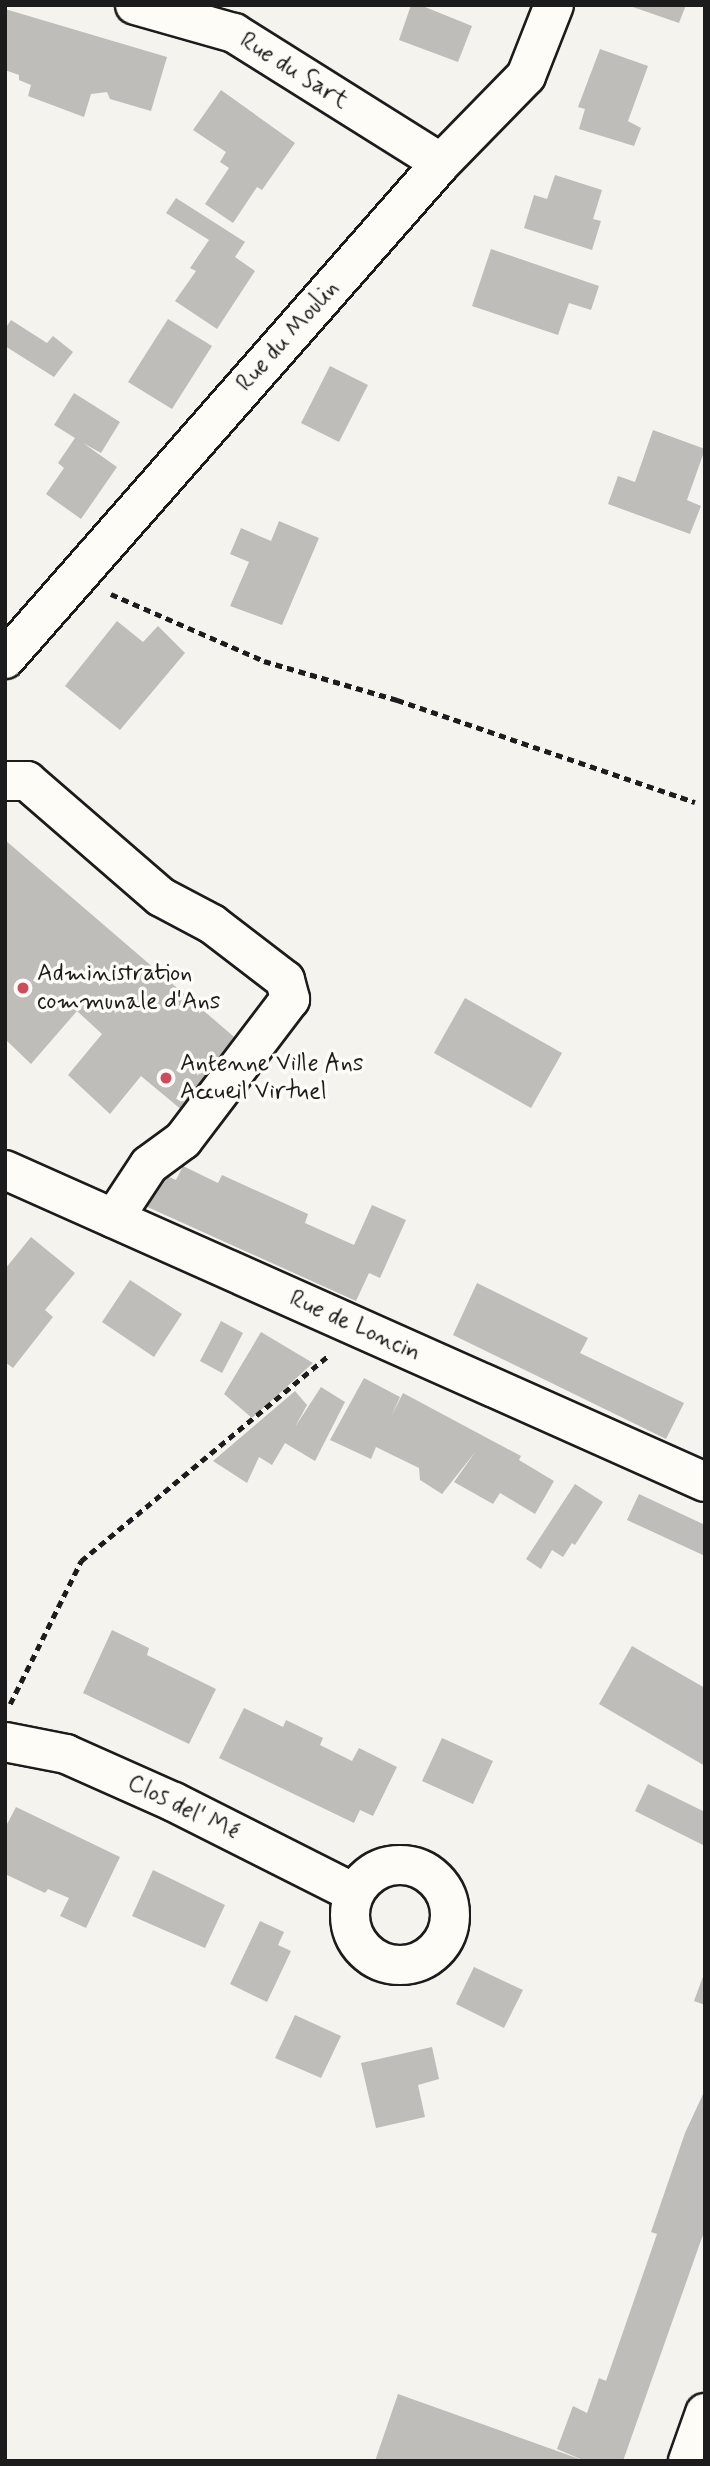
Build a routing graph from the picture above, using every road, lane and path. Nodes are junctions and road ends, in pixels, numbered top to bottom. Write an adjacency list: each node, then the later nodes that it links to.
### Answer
1 (135, 5): 3 (street, Rue du Sart)
2 (554, 5): 3 (street, Rue du Moulin)
3 (441, 163): 4 (street, Rue du Moulin)
4 (76, 576): 5 (street, Rue du Moulin); 7 (path)
5 (5, 659)
6 (5, 782): 9 (street)
7 (695, 802)
8 (5, 1170): 9 (street, Rue de Loncin)
9 (114, 1218): 10 (street, Rue de Loncin)
10 (361, 1329): 11 (street, Rue de Loncin); 12 (path)
11 (705, 1482)
12 (5, 1713)
13 (5, 1742): 14 (street, Clos del' Mé)
14 (354, 1893)
15 (705, 2413): 16 (street)
16 (688, 2461)

